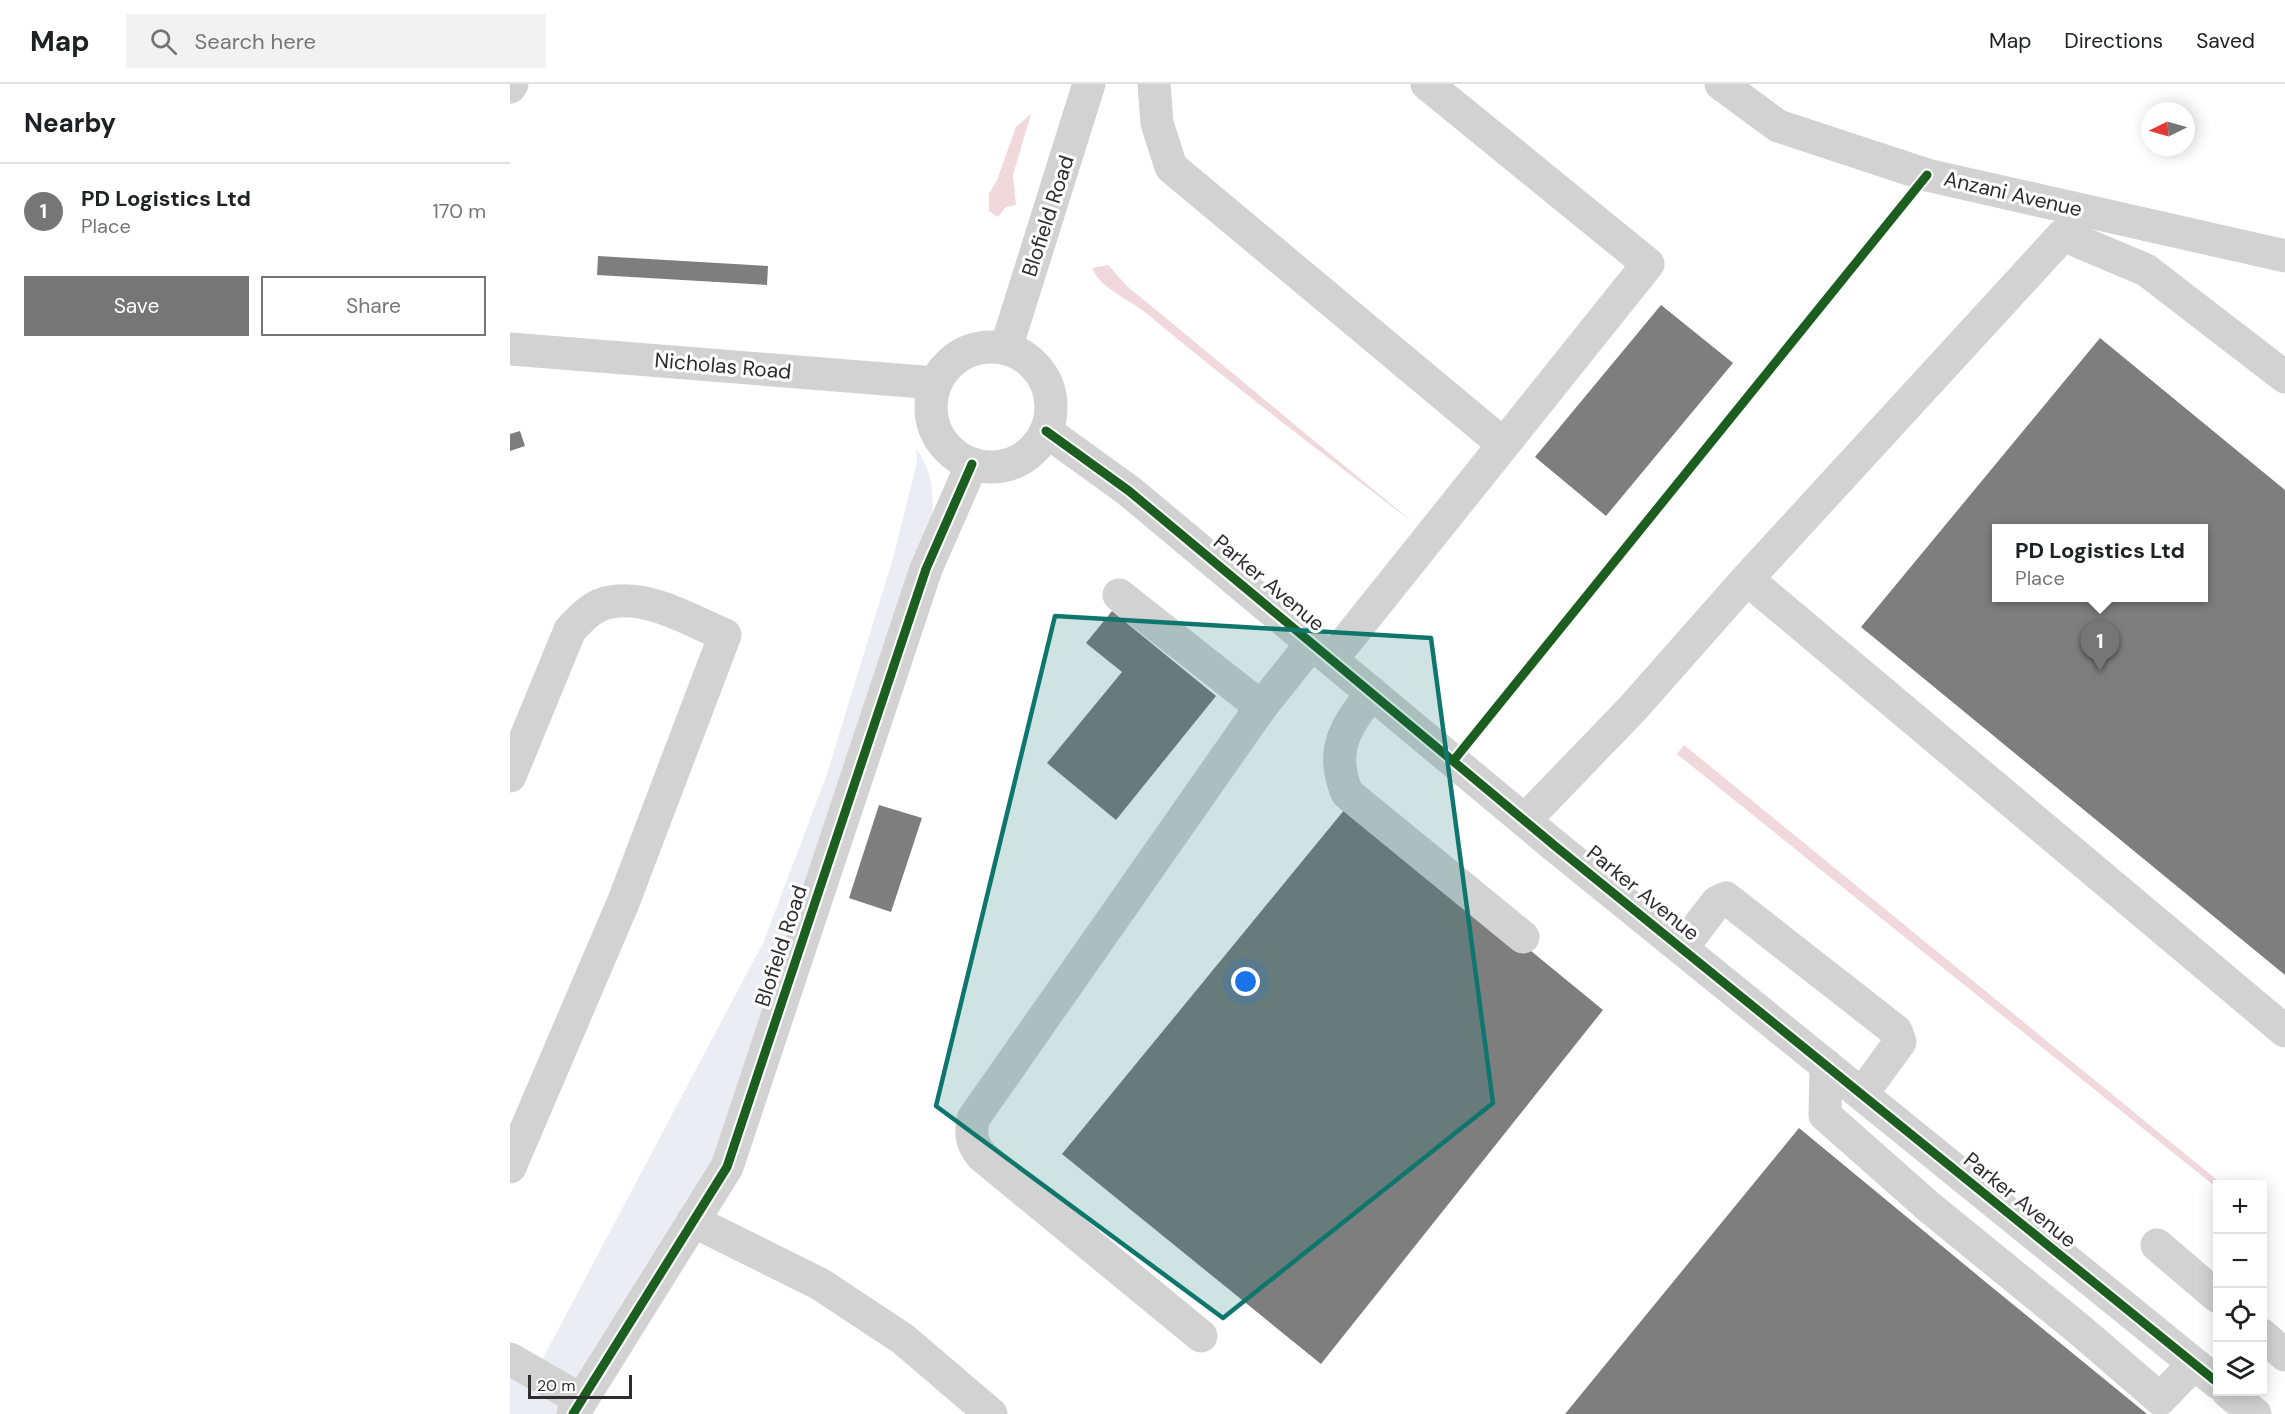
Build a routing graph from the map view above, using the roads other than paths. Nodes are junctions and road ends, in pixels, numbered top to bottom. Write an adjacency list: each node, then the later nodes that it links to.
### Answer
1 (1089, 84): 6 (street, Blofield Road)
2 (1154, 84): 11 (street)
3 (1427, 84): 11 (street)
4 (1721, 84): 5 (street, Anzani Avenue)
5 (2285, 256)
6 (1006, 348): 9 (street); 10 (street)
7 (510, 349): 9 (street, Nicholas Road)
8 (2285, 377): 13 (street)
9 (935, 383): 12 (street)
10 (1046, 431): 12 (street); 15 (street, Parker Avenue)
11 (1503, 444): 15 (street)
12 (972, 464): 26 (street, Blofield Road)
13 (1747, 579): 19 (street); 22 (street)
14 (1119, 596): 17 (street)
15 (1322, 651): 16 (street, Parker Avenue); 17 (street)
16 (1372, 693): 19 (street, Parker Avenue); 20 (street)
17 (1261, 707): 29 (street)
18 (510, 776): 25 (street)
19 (1526, 819): 21 (street, Parker Avenue)
20 (1523, 937)
21 (1682, 948): 23 (street, Parker Avenue); 24 (street)
22 (2285, 1030)
23 (1826, 1065): 24 (street, Parker Avenue); 33 (street)
24 (1862, 1094): 33 (street, Parker Avenue)
25 (510, 1167)
26 (693, 1221): 35 (street, Blofield Road); 36 (street)
27 (2157, 1245): 28 (street)
28 (2213, 1294)
29 (1201, 1336)
30 (2267, 1339): 31 (street)
31 (2285, 1354)
32 (510, 1359): 35 (street)
33 (2206, 1374)
34 (2233, 1396): 37 (street)
35 (577, 1407)
36 (991, 1414)
37 (2255, 1414)

